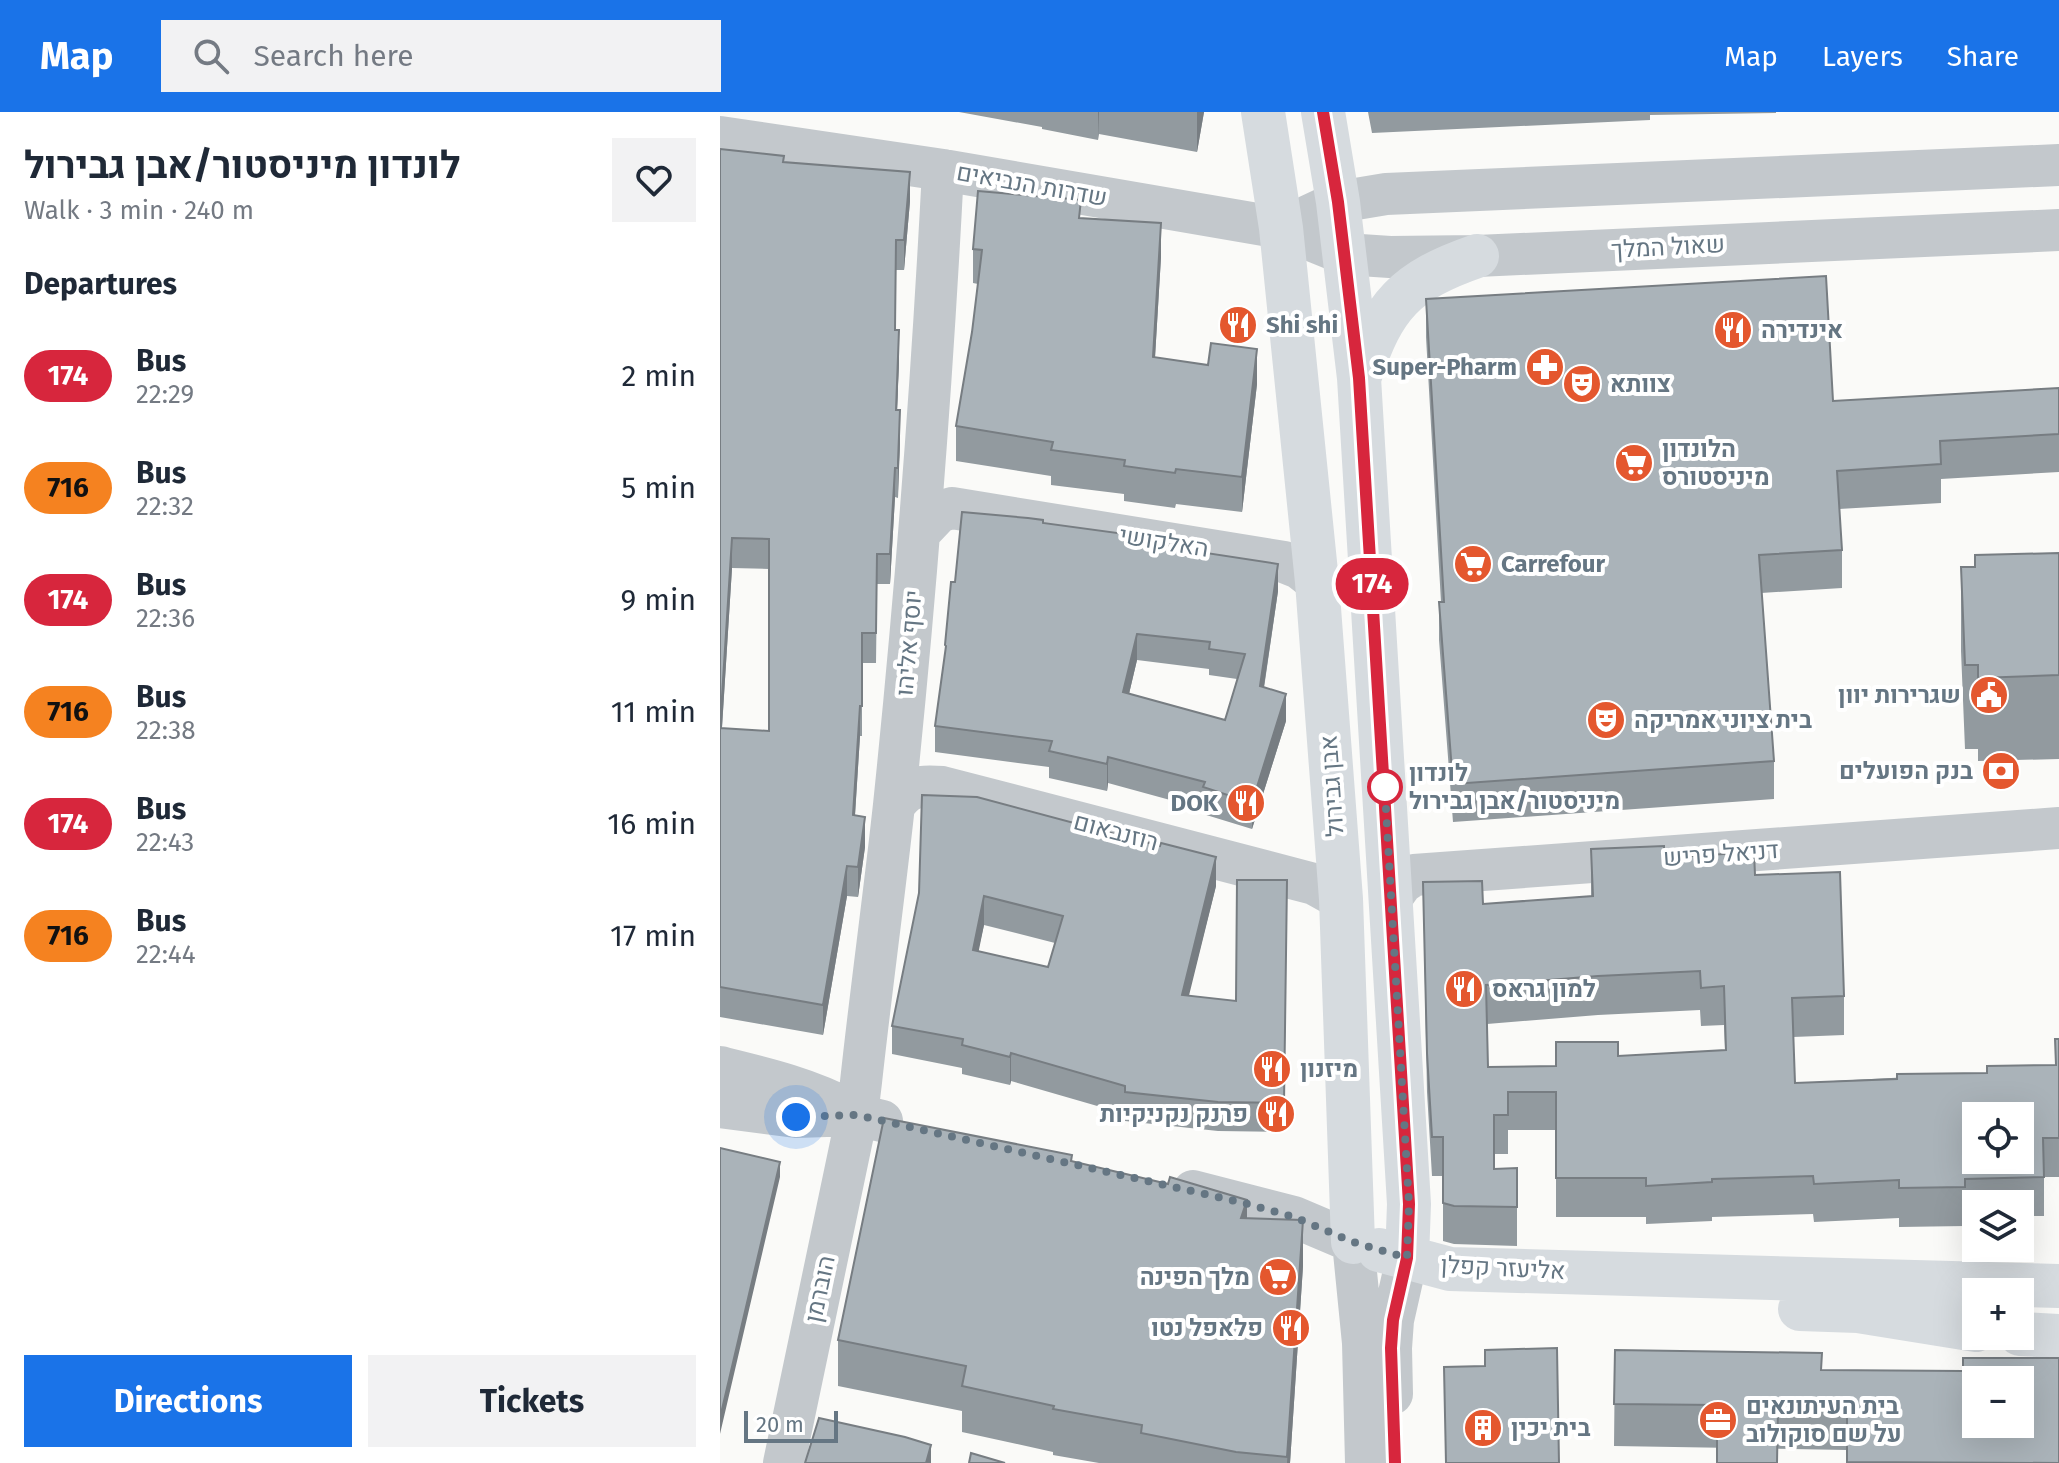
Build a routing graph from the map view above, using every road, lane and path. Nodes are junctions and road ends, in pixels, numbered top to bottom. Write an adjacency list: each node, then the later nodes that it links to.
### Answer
1 (1263, 112): 7 (main road, אבן גבירול)
2 (1323, 112): 6 (main road)
3 (720, 137): 5 (street, שדרות הנביאים)
4 (2059, 165): 6 (street)
5 (943, 170): 7 (street, שדרות הנביאים); 12 (street, יוסף אליהו)
6 (1338, 202): 7 (street); 9 (main road)
7 (1281, 228): 9 (street, שאול המלך); 13 (main road, אבן גבירול)
8 (2059, 230): 10 (street, שאול המלך)
9 (1345, 254): 10 (street, שאול המלך); 11 (main road)
10 (1477, 256): 11 (main road)
11 (1359, 378): 16 (main road)
12 (920, 532): 13 (street, האלקושי); 14 (street, יוסף אליהו)
13 (1317, 582): 17 (main road, אבן גבירול)
14 (894, 806): 17 (street, רוזנבאום); 20 (street, יוסף אליהו)
15 (2059, 828): 16 (street, דניאל פריש)
16 (1392, 897): 24 (main road)
17 (1341, 899): 23 (main road, אבן גבירול)
18 (720, 1067): 20 (street)
19 (720, 1107): 20 (street)
20 (857, 1115): 21 (street); 30 (street, הוברמן)
21 (917, 1129)
22 (1157, 1183): 23 (street)
23 (1353, 1242): 24 (main road, אליעזר קפלן); 31 (street, אבן גבירול)
24 (1403, 1272): 25 (main road, אליעזר קפלן); 26 (main road, אליעזר קפלן); 32 (street)
25 (2059, 1286)
26 (1962, 1328)
27 (2034, 1335): 28 (main road)
28 (2059, 1336)
29 (833, 1446): 30 (street)
30 (787, 1450)
31 (1366, 1463)
32 (1395, 1463)

